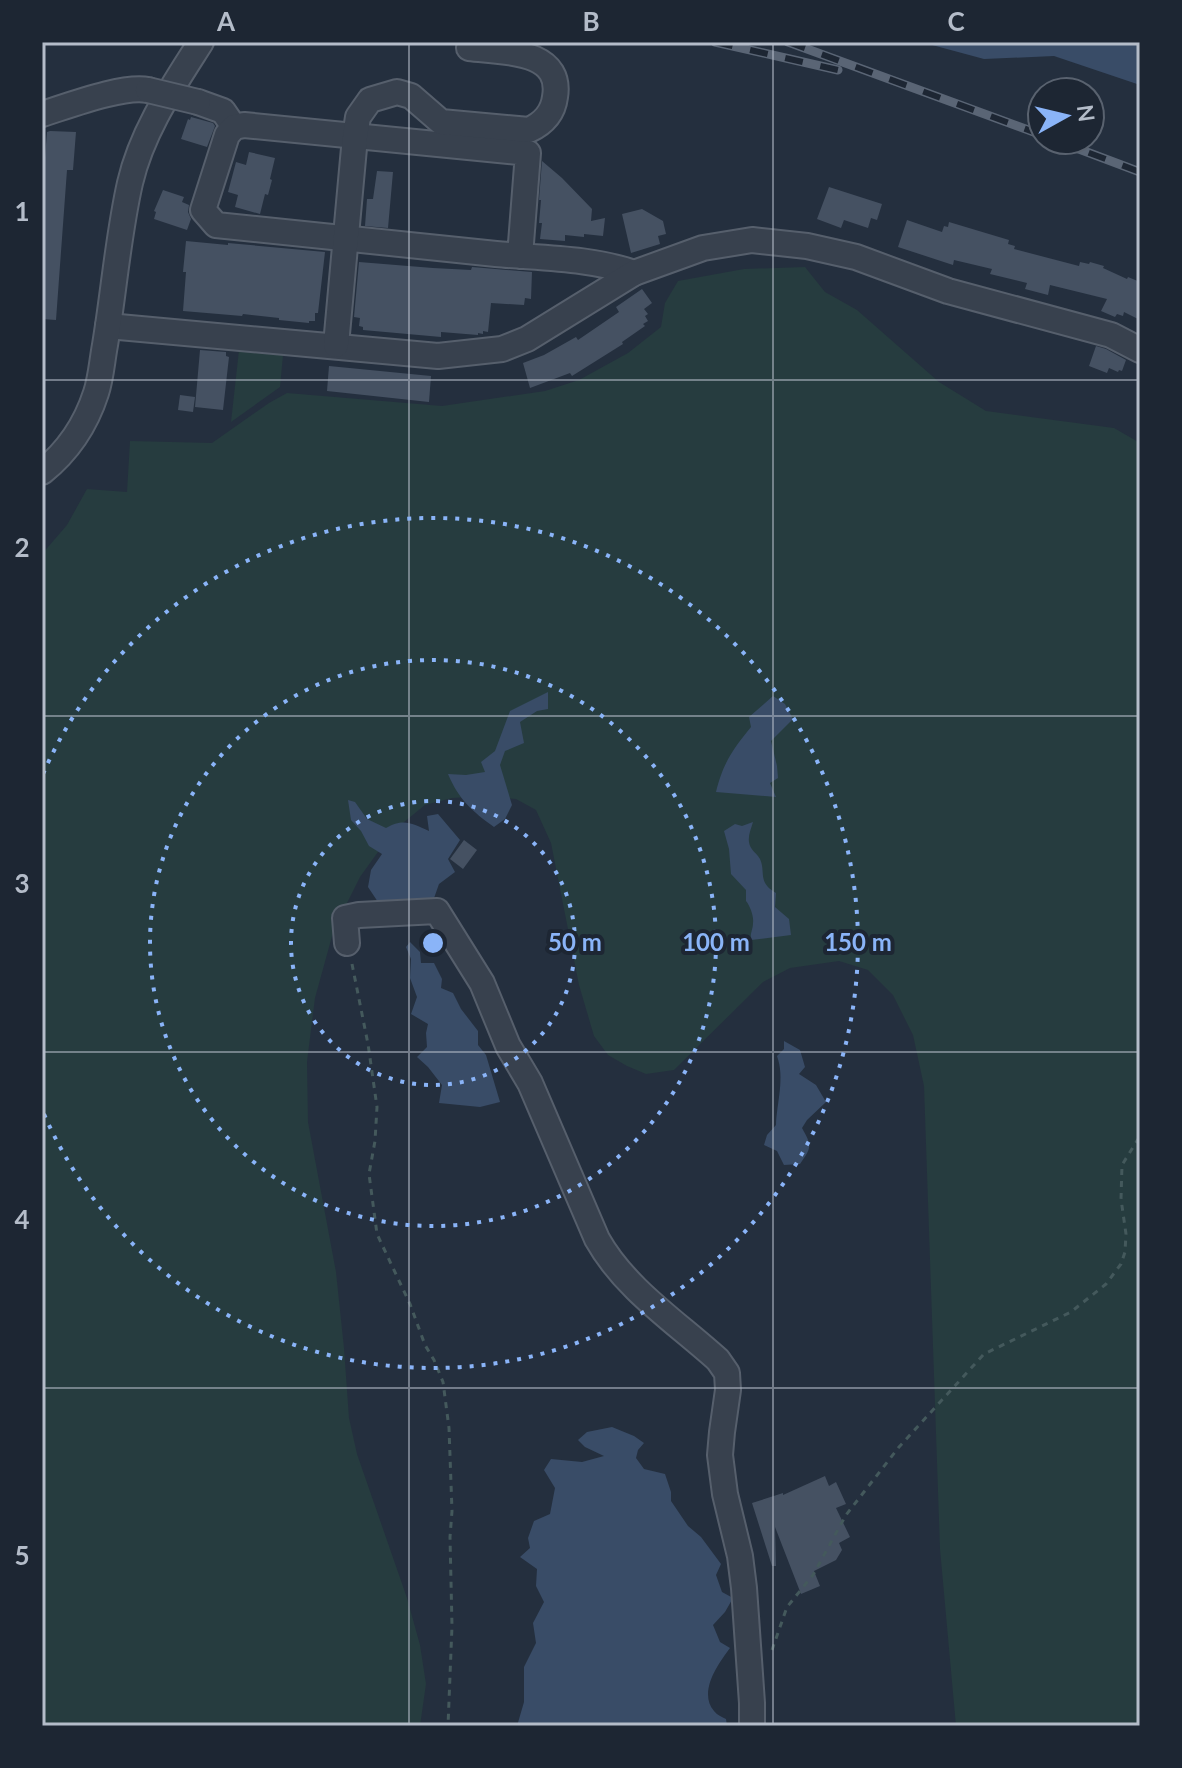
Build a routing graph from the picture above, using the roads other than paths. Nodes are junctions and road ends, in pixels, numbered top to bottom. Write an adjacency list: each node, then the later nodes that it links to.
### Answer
1 (201, 42): 9 (street)
2 (469, 48): 5 (street)
3 (42, 114): 4 (street, bridge)
4 (234, 127): 5 (street); 6 (street)
5 (355, 137): 6 (street); 7 (street)
6 (344, 239): 7 (street); 10 (street)
7 (520, 256): 8 (street)
8 (634, 273): 10 (street); 11 (street)
9 (108, 326): 10 (street); 12 (street)
10 (336, 345)
11 (1140, 350)
12 (42, 472)
13 (347, 943): 14 (street)
14 (752, 1726)

